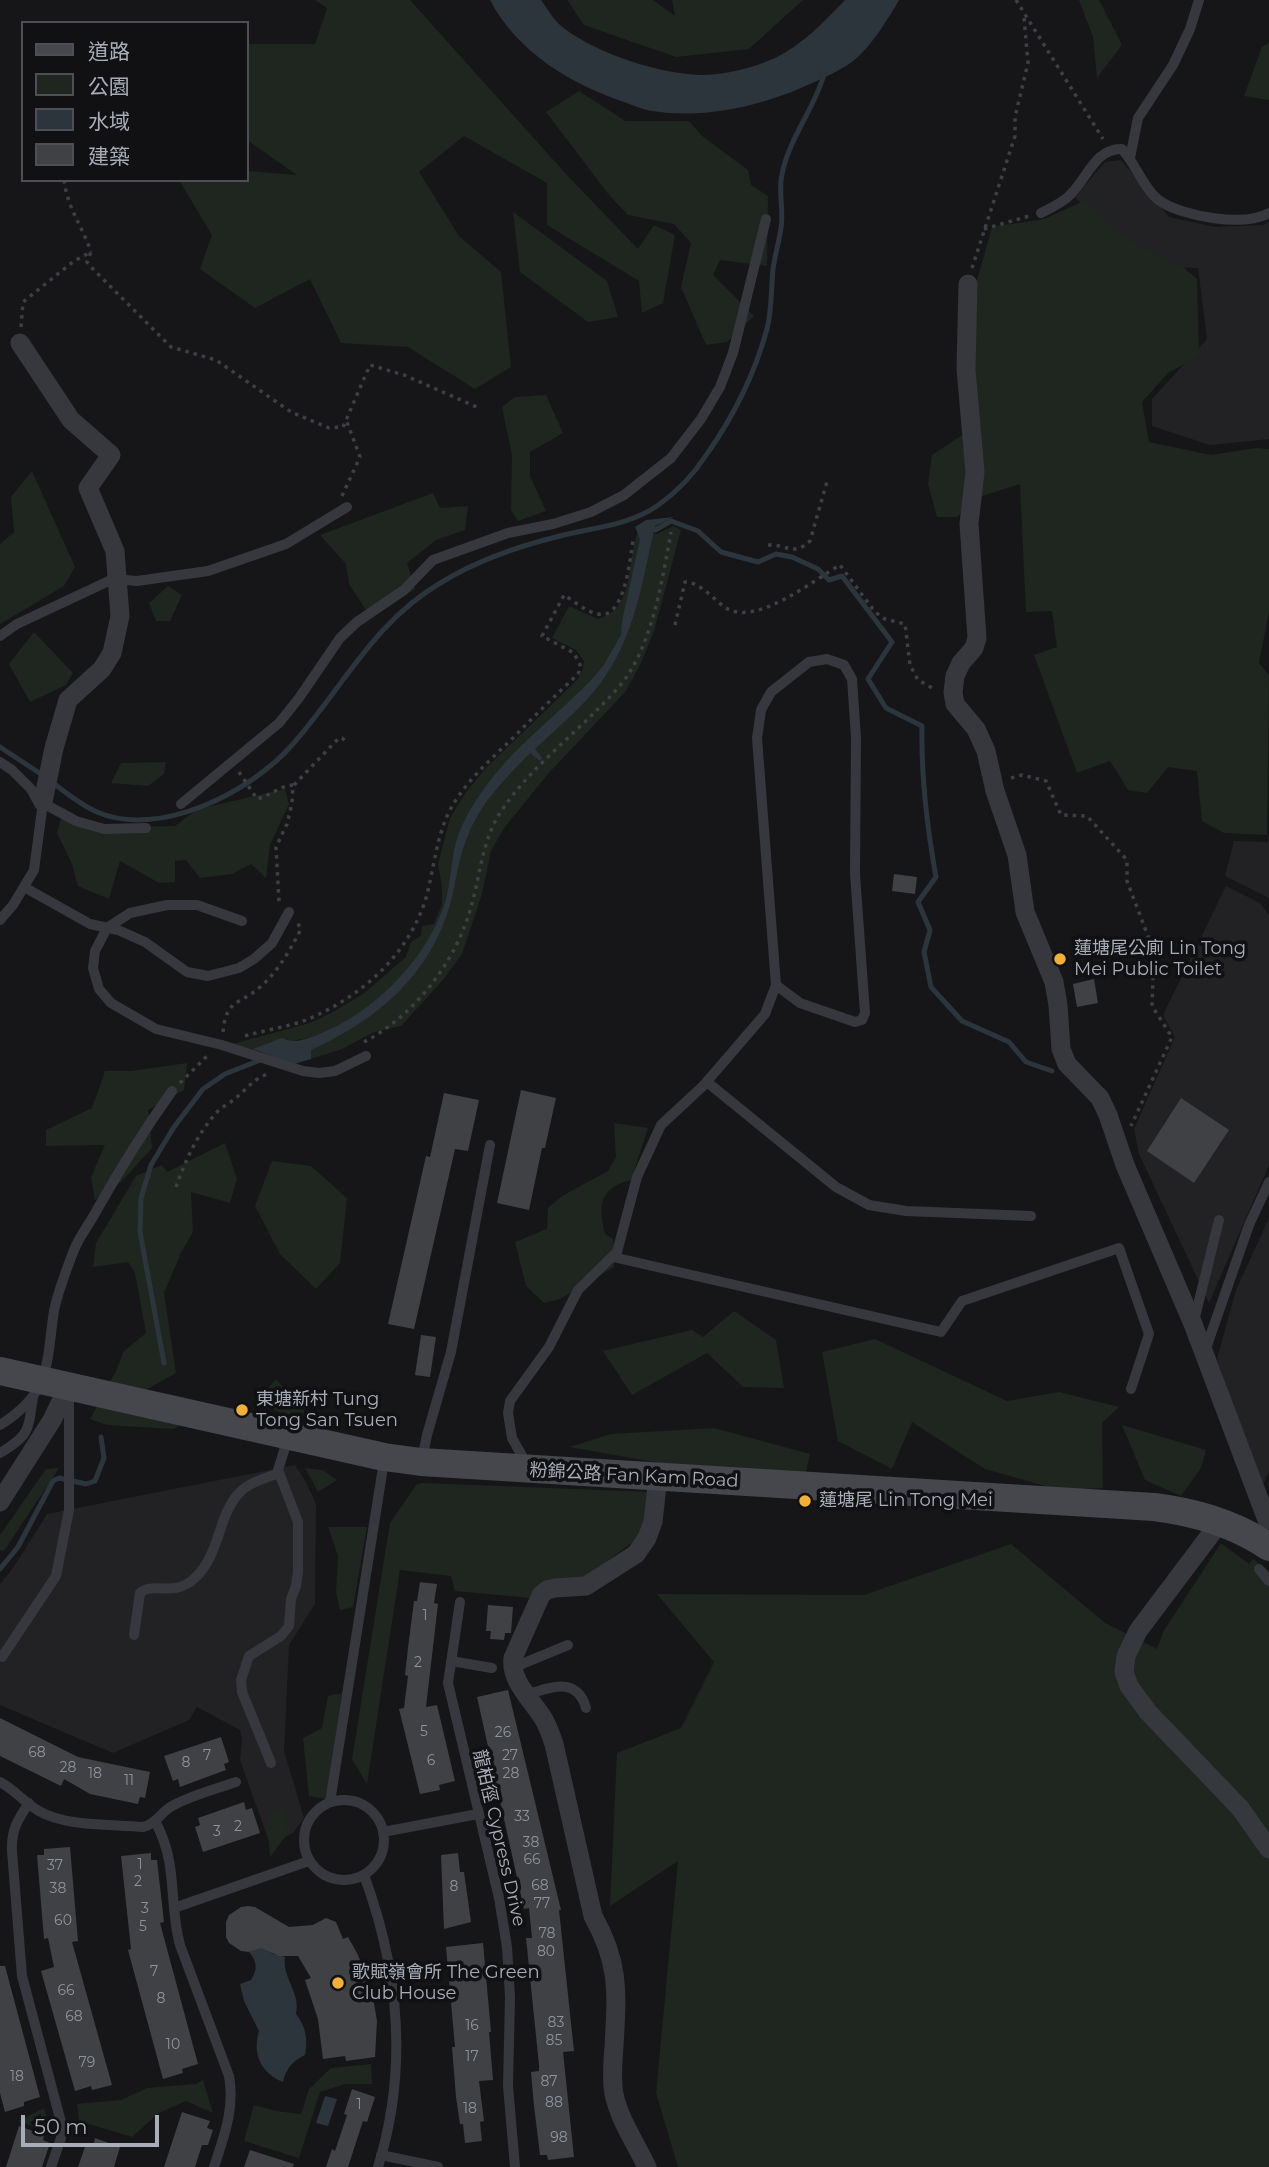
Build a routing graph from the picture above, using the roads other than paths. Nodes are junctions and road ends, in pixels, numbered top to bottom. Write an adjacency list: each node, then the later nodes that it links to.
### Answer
1 (1199, 0): 2 (lane)
2 (1130, 158): 3 (lane); 4 (lane)
3 (1041, 213)
4 (1269, 213)
5 (766, 219): 13 (lane)
6 (968, 284): 29 (street)
7 (20, 343): 9 (street)
8 (344, 504): 9 (lane)
9 (118, 580): 10 (lane); 12 (street)
10 (0, 636)
11 (0, 762): 12 (lane)
12 (44, 799): 14 (lane); 15 (lane)
13 (181, 804)
14 (146, 828)
15 (24, 887): 17 (lane); 19 (lane)
16 (289, 912): 19 (lane)
17 (0, 920)
18 (242, 920): 19 (lane)
19 (107, 928): 21 (lane)
20 (776, 985): 20 (lane); 22 (lane)
21 (366, 1056)
22 (707, 1082): 26 (lane); 28 (lane)
23 (172, 1091): 32 (lane)
24 (490, 1145): 38 (lane)
25 (1269, 1182): 30 (lane)
26 (1031, 1216)
27 (1219, 1220): 29 (lane)
28 (613, 1257): 33 (lane); 39 (lane)
29 (1193, 1324): 30 (street)
30 (1204, 1355): 44 (street)
31 (0, 1371): 32 (main road, 粉錦公路 Fan Kam Road)
32 (48, 1387): 34 (lane); 35 (main road, 粉錦公路 Fan Kam Road); 36 (lane); 42 (street); 49 (lane)
33 (1131, 1389)
34 (0, 1425)
35 (289, 1435): 37 (main road, 粉錦公路 Fan Kam Road); 40 (lane)
36 (0, 1453)
37 (384, 1457): 38 (main road, 粉錦公路 Fan Kam Road); 57 (lane)
38 (421, 1462): 39 (main road, 粉錦公路 Fan Kam Road)
39 (530, 1470): 41 (main road, 粉錦公路 Fan Kam Road)
40 (279, 1473): 47 (lane); 54 (lane)
41 (658, 1477): 43 (main road, 粉錦公路 Fan Kam Road); 51 (street)
42 (0, 1502)
43 (1220, 1522): 44 (main road, 粉錦公路 Fan Kam Road); 62 (street)
44 (1264, 1538): 45 (lane)
45 (1269, 1581)
46 (460, 1602): 50 (lane, 龍柏徑 Cypress Drive)
47 (134, 1635)
48 (568, 1645): 51 (lane)
49 (2, 1657)
50 (451, 1661): 51 (lane); 59 (lane, 龍柏徑 Cypress Drive)
51 (502, 1668): 52 (street)
52 (527, 1695): 53 (lane); 72 (street)
53 (586, 1708)
54 (271, 1763)
55 (0, 1782): 58 (lane)
56 (236, 1782): 60 (lane)
57 (330, 1802): 61 (lane); 63 (lane)
58 (29, 1803): 60 (lane); 67 (lane)
59 (478, 1814): 61 (lane); 71 (lane, 龍柏徑 Cypress Drive)
60 (155, 1822): 65 (lane)
61 (383, 1832): 64 (lane)
62 (1269, 1849)
63 (309, 1861): 64 (lane); 65 (lane)
64 (364, 1875): 66 (lane)
65 (174, 1908): 68 (lane)
66 (382, 2155): 69 (lane); 70 (lane)
67 (51, 2167)
68 (214, 2167)
69 (378, 2167)
70 (438, 2167)
71 (515, 2167)
72 (647, 2167)

